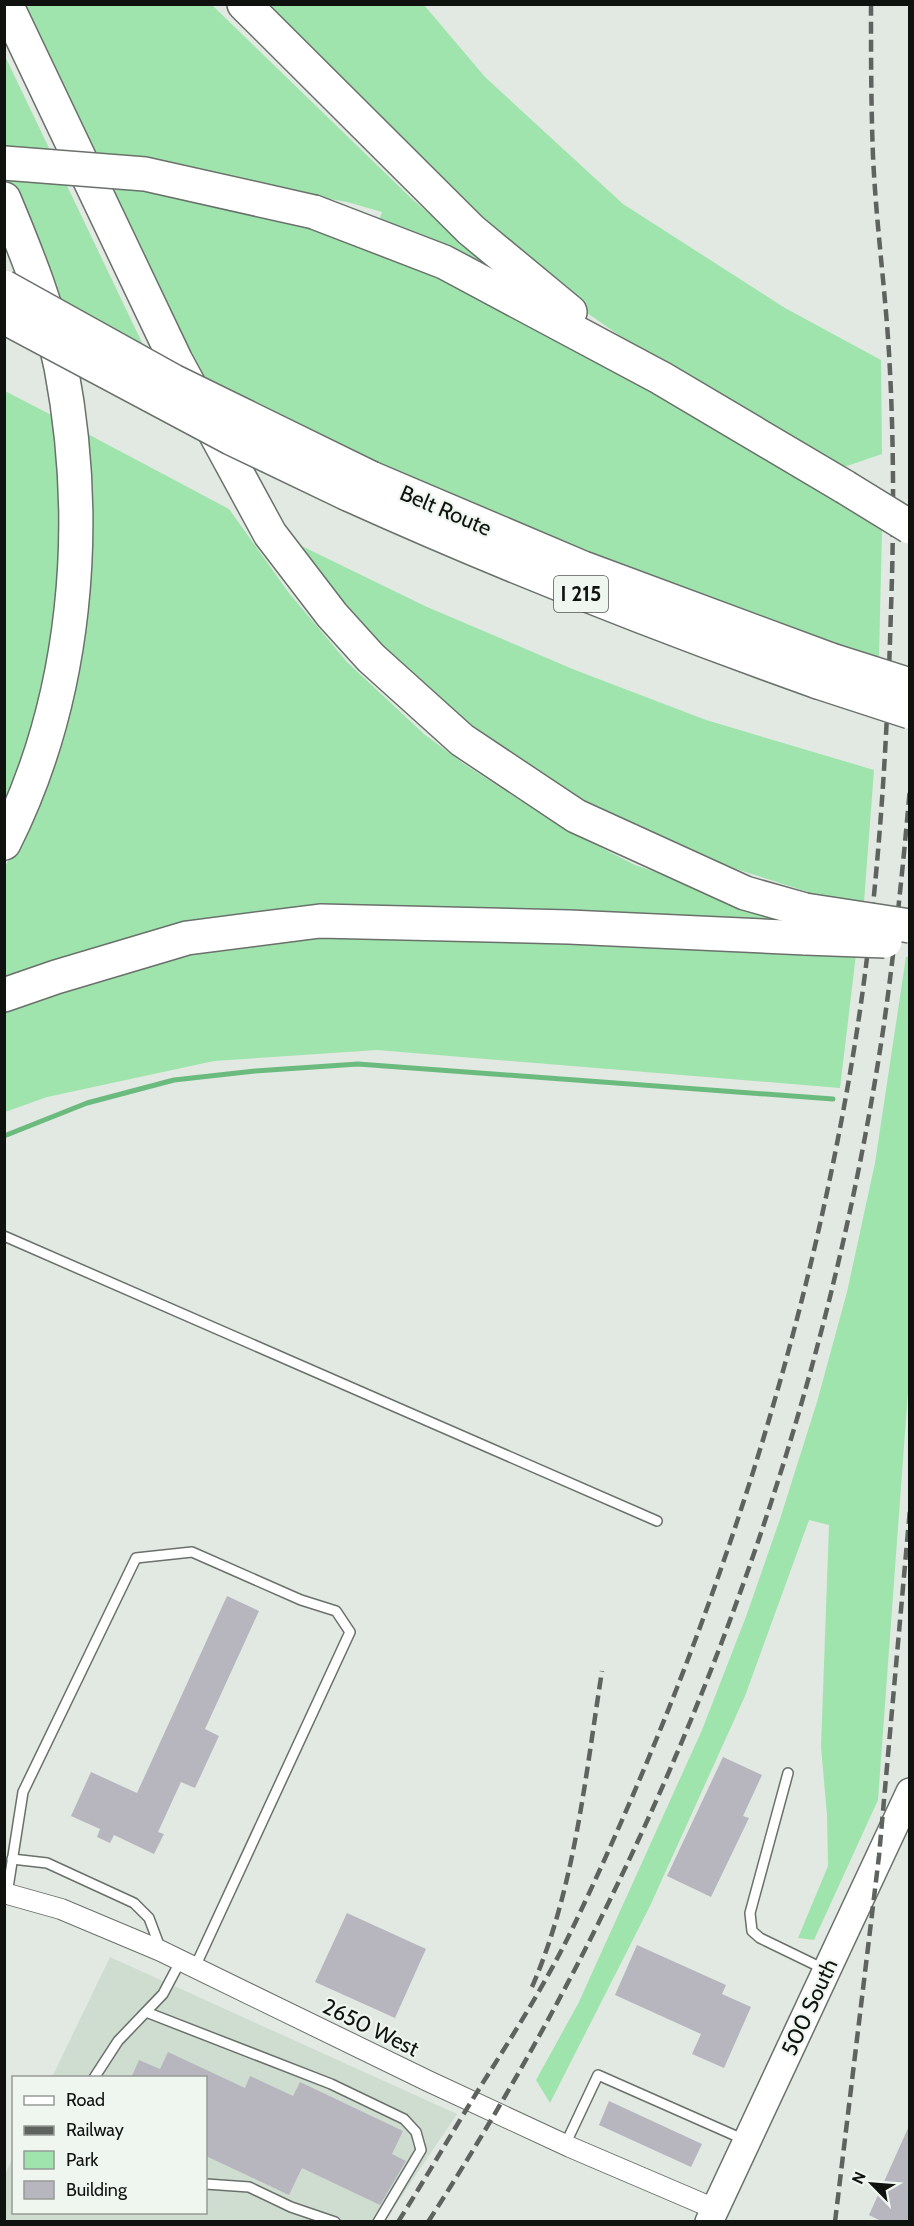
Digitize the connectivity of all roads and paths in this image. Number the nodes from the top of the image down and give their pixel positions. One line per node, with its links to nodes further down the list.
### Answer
1 (6, 4): 14 (highway)
2 (249, 8): 7 (highway)
3 (4, 163): 7 (highway, bridge)
4 (4, 199): 13 (highway)
5 (4, 287): 8 (highway, Belt Route / I 215, bridge)
6 (4, 317): 8 (highway, Belt Route / I 215, bridge)
7 (661, 378): 9 (highway, bridge)
8 (360, 486): 10 (highway, Belt Route / I 215)
9 (909, 527)
10 (825, 671): 11 (highway, Belt Route / I 215, bridge); 12 (highway, Belt Route / I 215, bridge)
11 (909, 685)
12 (909, 711)
13 (4, 843)
14 (806, 924): 15 (highway, bridge); 16 (highway, bridge); 17 (highway)
15 (909, 927)
16 (909, 942)
17 (4, 995)
18 (4, 1236): 19 (lane)
19 (657, 1521)
20 (789, 1773): 26 (lane)
21 (909, 1792): 26 (street, 500 South)
22 (12, 1859): 23 (lane); 24 (lane); 25 (lane)
23 (6, 1894): 24 (street, 2650 West)
24 (161, 1951): 25 (street, 2650 West)
25 (188, 1964): 27 (lane); 30 (street, 2650 West)
26 (826, 1970): 29 (street, 500 South)
27 (146, 2012): 28 (lane); 34 (lane)
28 (95, 2076)
29 (747, 2141): 30 (lane); 32 (street, 500 South)
30 (565, 2145): 32 (street, 2650 West)
31 (207, 2184): 33 (lane)
32 (712, 2215)
33 (335, 2222)
34 (378, 2222)

